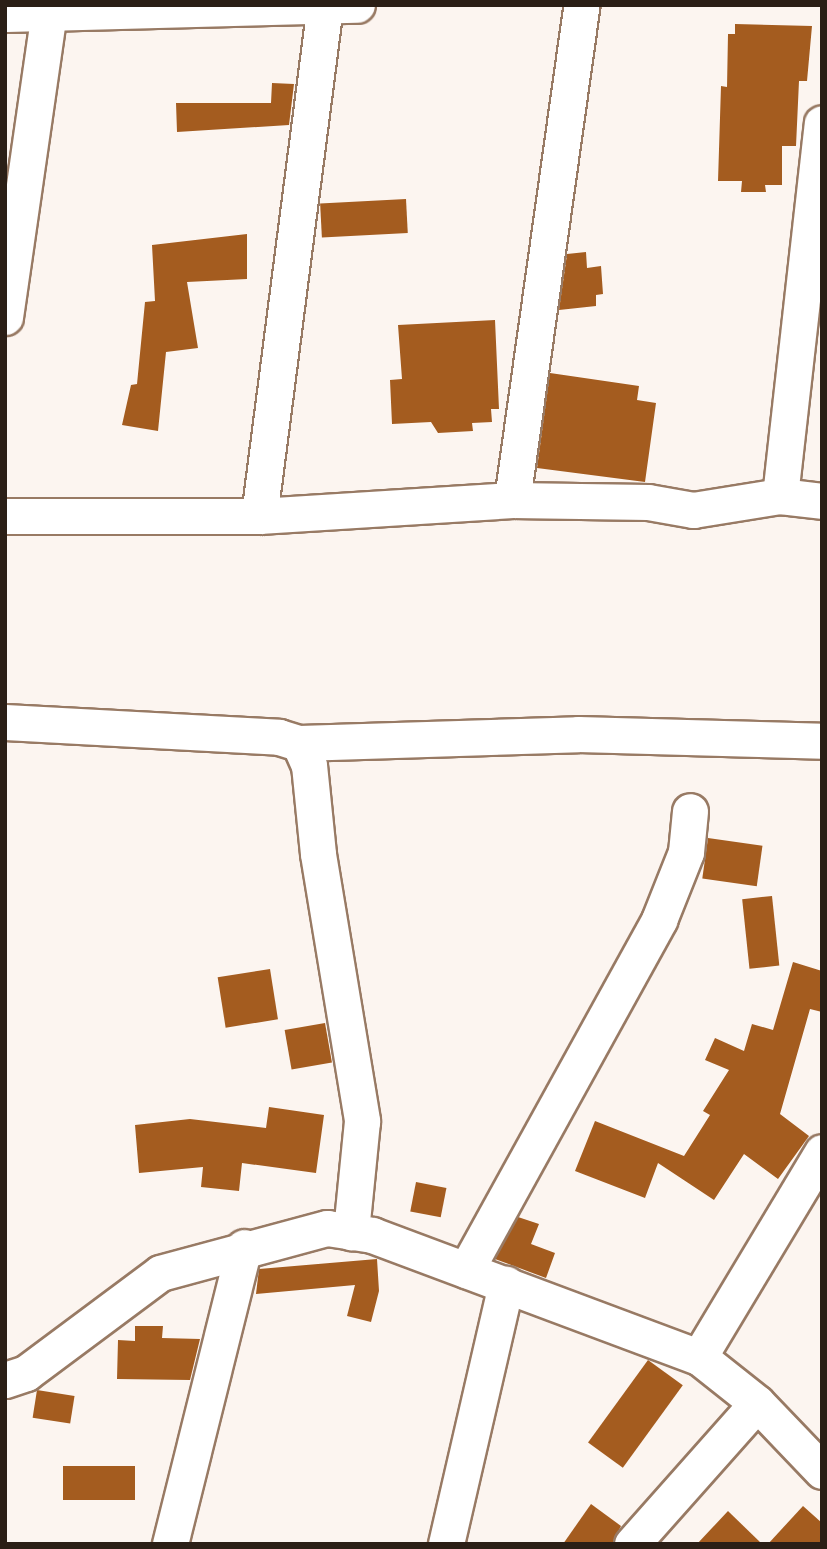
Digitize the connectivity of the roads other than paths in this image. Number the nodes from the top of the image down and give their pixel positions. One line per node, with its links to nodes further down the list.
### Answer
1 (582, 5): 8 (street)
2 (335, 6): 3 (street); 11 (street)
3 (49, 9): 4 (street); 6 (street)
4 (5, 14)
5 (822, 123): 7 (street)
6 (5, 317)
7 (780, 496): 8 (street); 9 (street)
8 (512, 500): 11 (street)
9 (822, 501)
10 (5, 516): 11 (street)
11 (259, 516)
12 (5, 722): 14 (street)
13 (822, 741): 14 (street)
14 (299, 743): 17 (street)
15 (690, 811): 19 (street)
16 (822, 1152): 21 (street)
17 (351, 1232): 18 (street); 19 (street)
18 (244, 1248): 22 (street); 25 (street)
19 (466, 1270): 20 (street)
20 (506, 1284): 21 (street); 26 (street)
21 (699, 1357): 23 (street)
22 (5, 1380)
23 (757, 1403): 24 (street); 27 (street)
24 (822, 1471)
25 (170, 1544)
26 (446, 1544)
27 (632, 1544)

